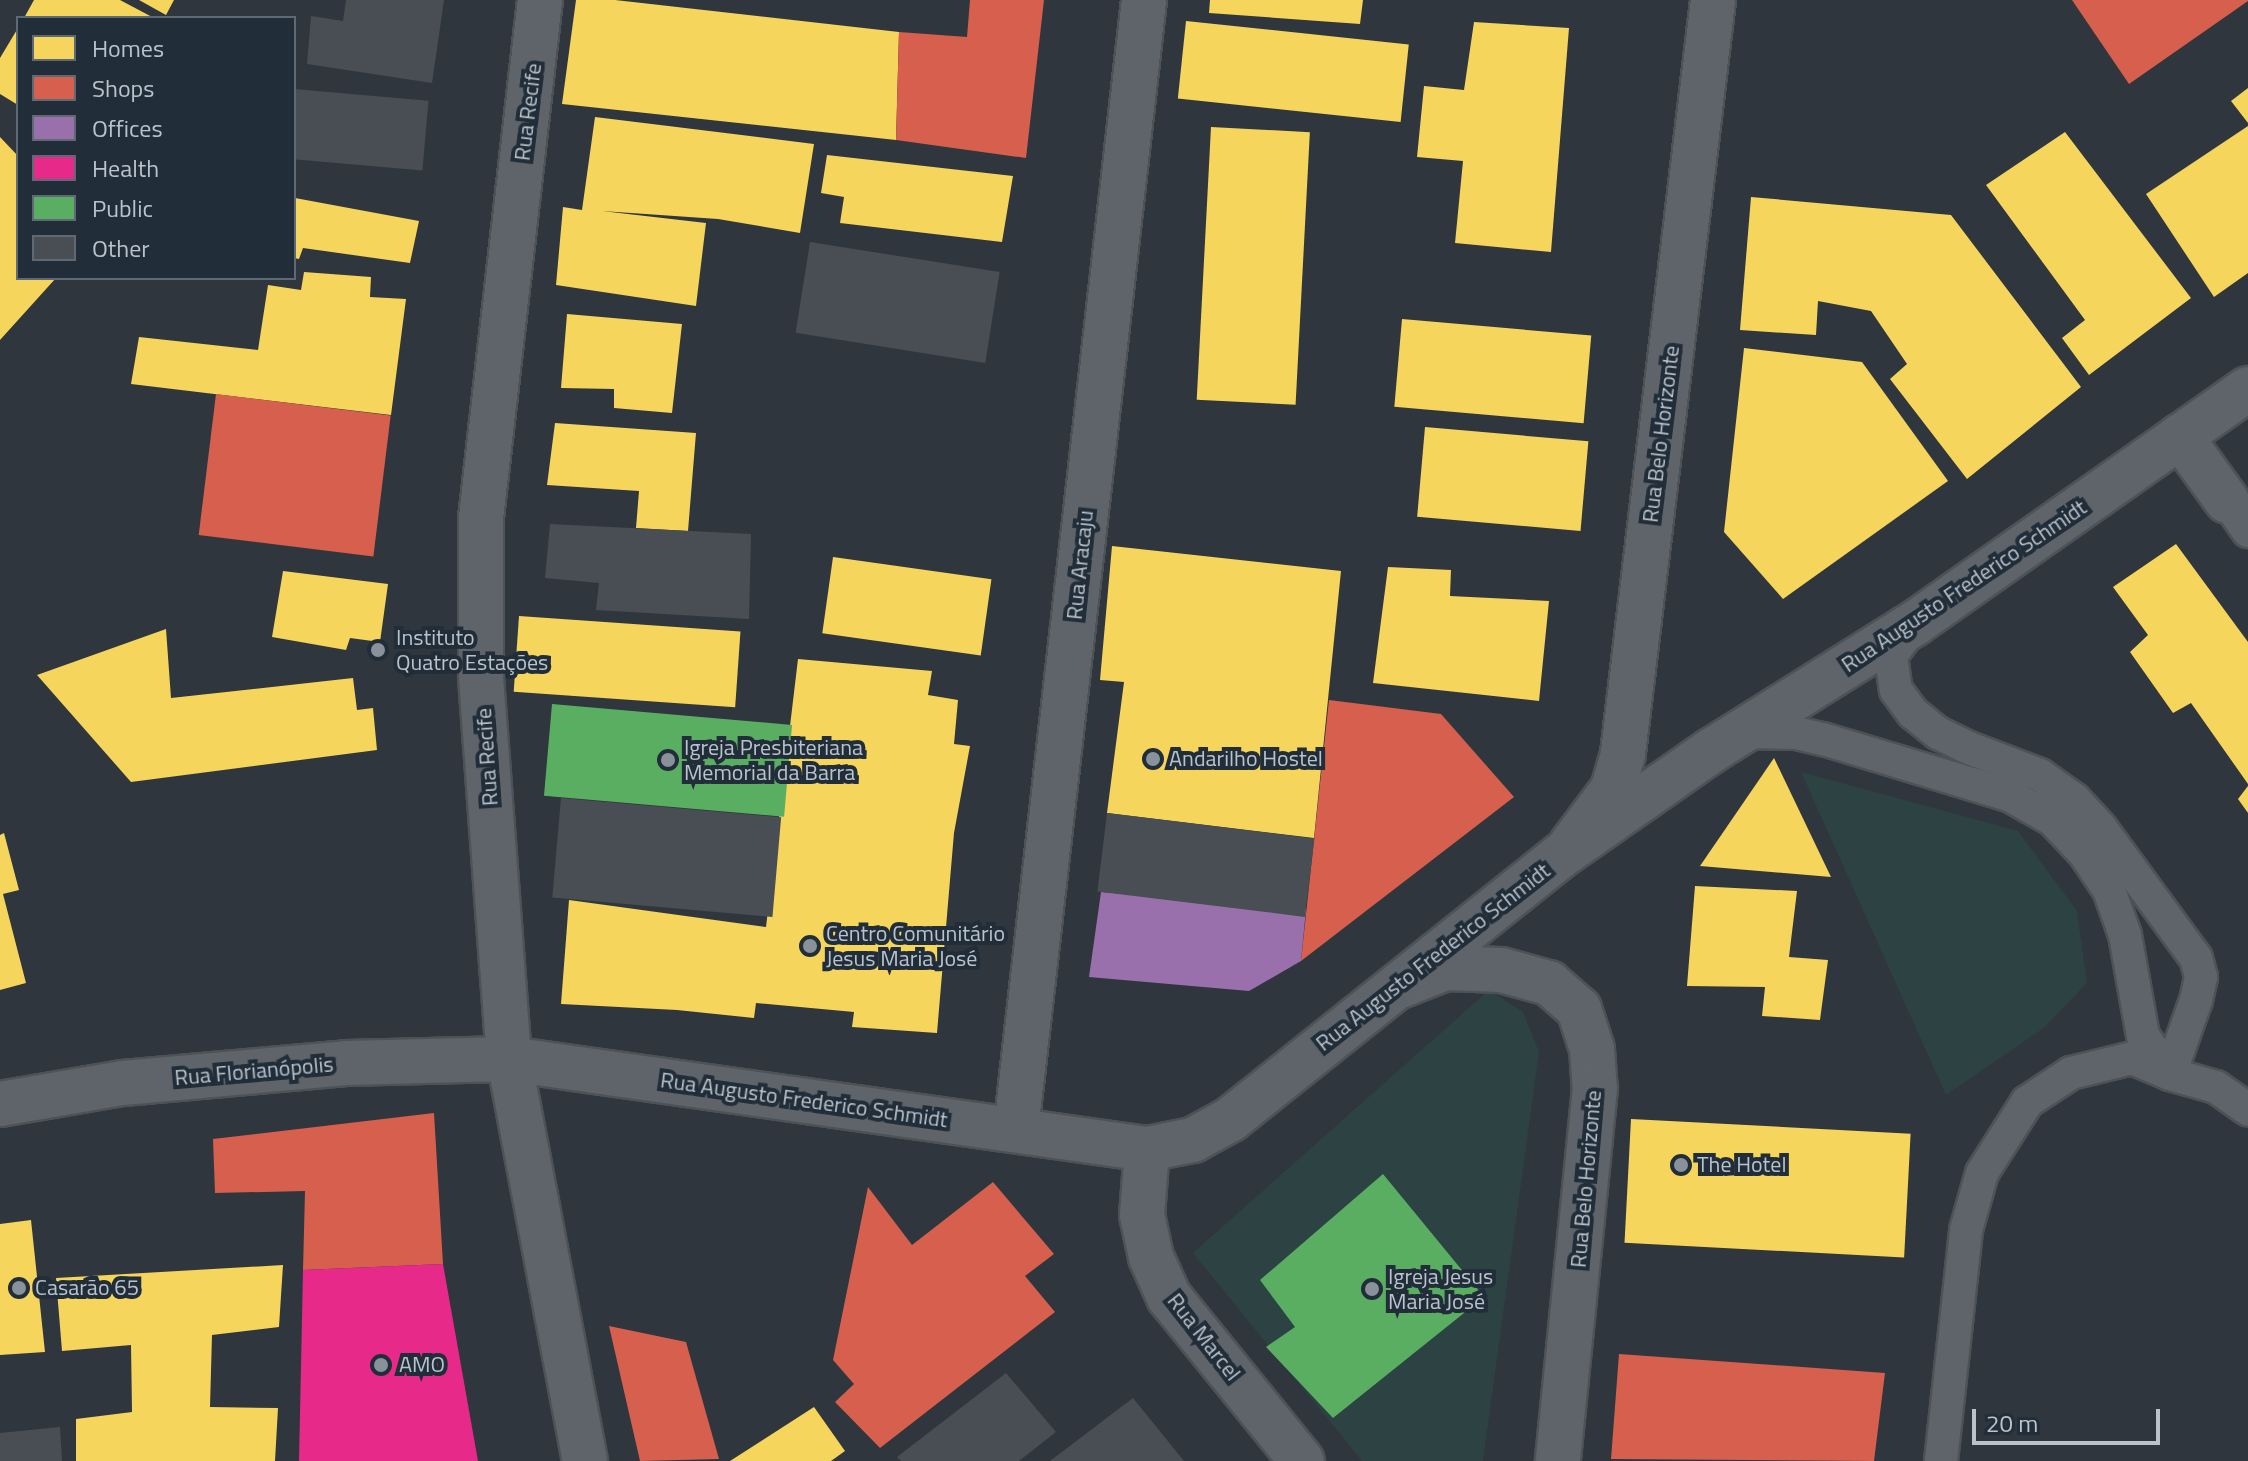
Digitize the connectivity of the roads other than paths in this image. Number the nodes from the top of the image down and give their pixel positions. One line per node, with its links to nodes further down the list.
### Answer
1 (540, 0): 11 (street, Rua Recife)
2 (1144, 0): 15 (street, Rua Aracaju)
3 (1713, 0): 9 (street, Rua Belo Horizonte)
4 (2248, 389): 5 (street, Rua Augusto Frederico Schmidt)
5 (2180, 436): 6 (street); 7 (street, Rua Augusto Frederico Schmidt)
6 (2238, 516)
7 (1915, 623): 8 (street, Rua Augusto Frederico Schmidt); 12 (lane)
8 (1741, 732): 9 (street, Rua Augusto Frederico Schmidt); 12 (lane)
9 (1566, 852): 10 (street, Rua Augusto Frederico Schmidt)
10 (1388, 991): 16 (street, Rua Augusto Frederico Schmidt); 19 (street, Rua Belo Horizonte)
11 (509, 1059): 13 (street, Rua Florianópolis); 15 (street, Rua Augusto Frederico Schmidt); 17 (street, Rua Recife)
12 (2170, 1074): 14 (lane); 20 (lane)
13 (0, 1104)
14 (2248, 1109)
15 (1016, 1129): 16 (street, Rua Augusto Frederico Schmidt)
16 (1147, 1149): 18 (street, Rua Marcel)
17 (585, 1461)
18 (1302, 1461)
19 (1558, 1461)
20 (1941, 1461)

